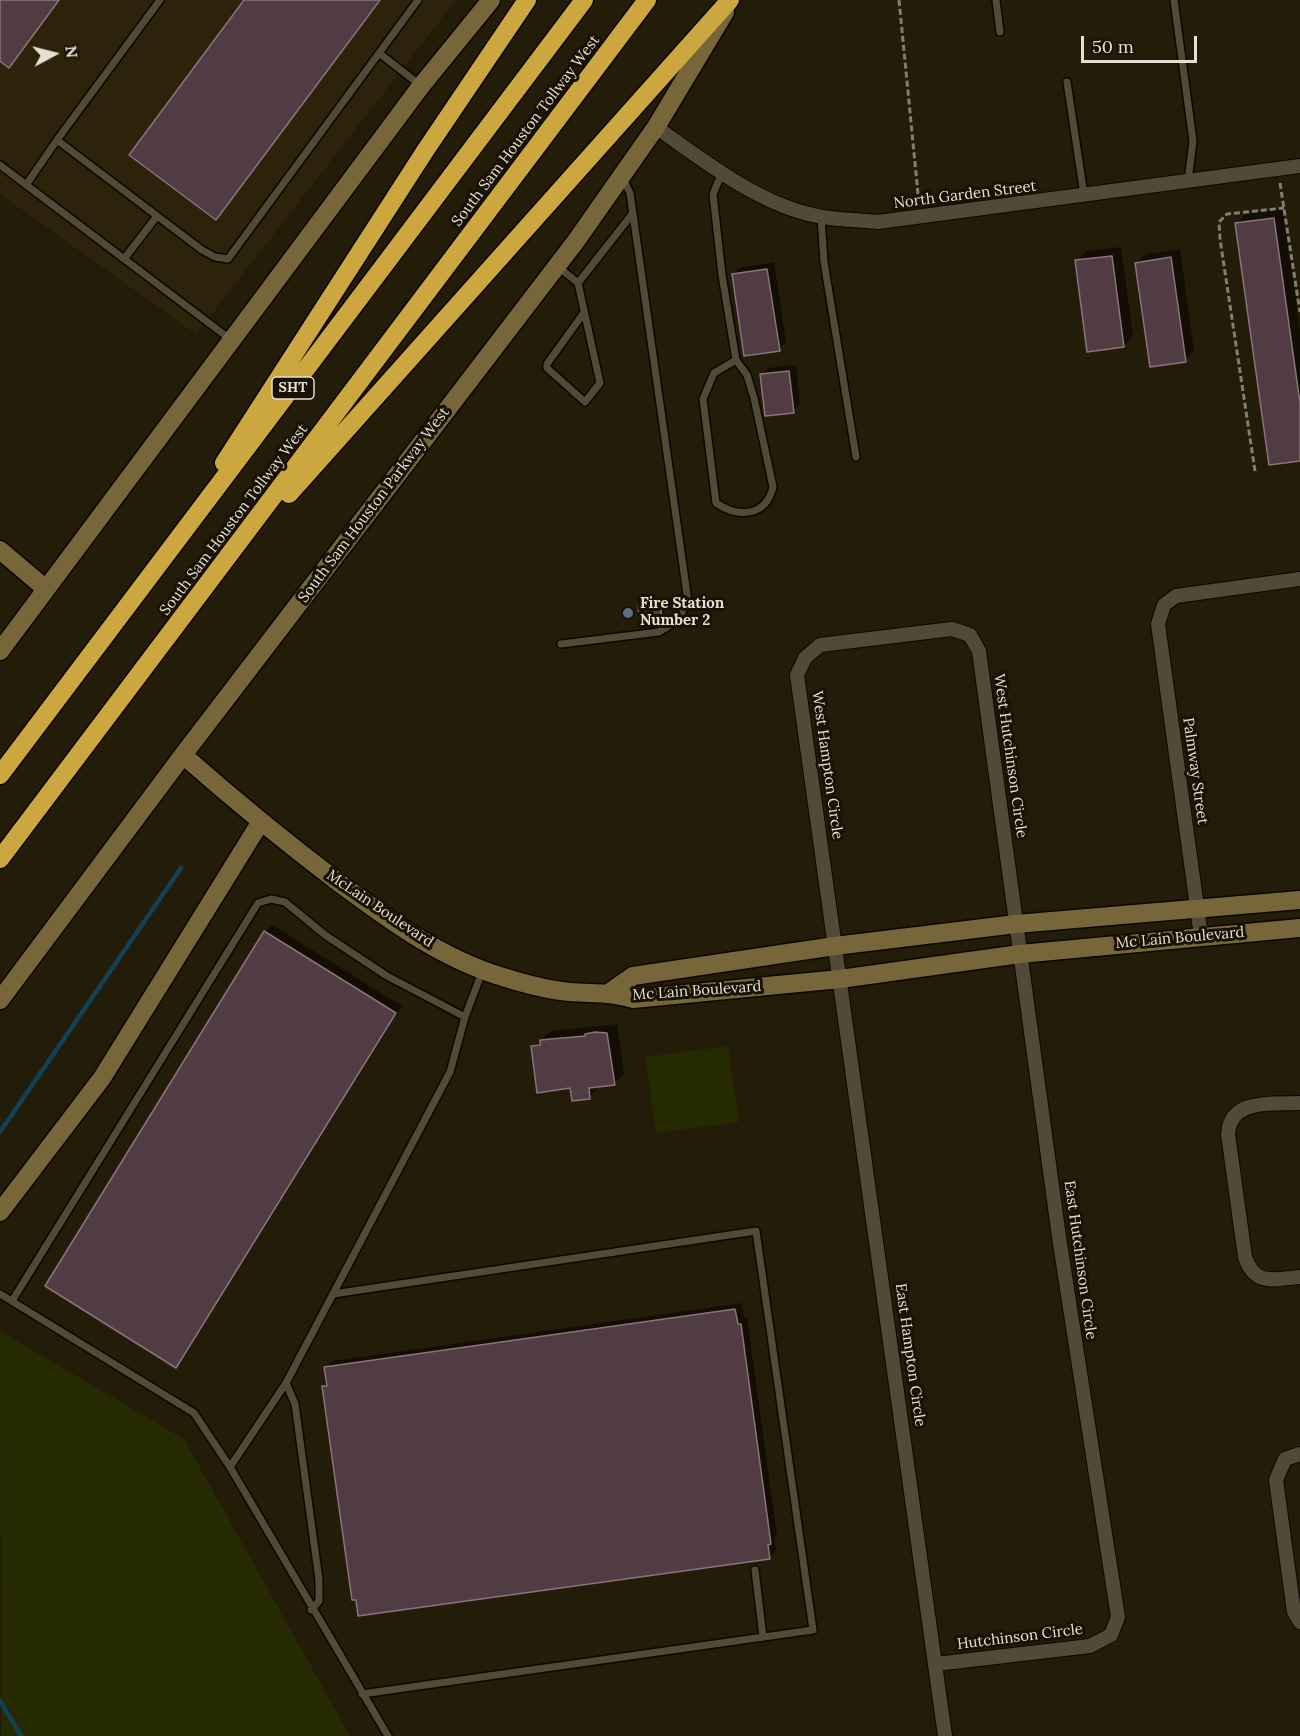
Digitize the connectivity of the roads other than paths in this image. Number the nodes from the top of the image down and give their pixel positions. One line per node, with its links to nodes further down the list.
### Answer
1 (160, 0): 15 (lane)
2 (418, 0): 11 (lane)
3 (491, 0): 13 (main road)
4 (527, 0): 37 (highway)
5 (584, 0): 37 (highway, SHT)
6 (647, 0): 35 (highway, South Sam Houston Tollway West)
7 (731, 0): 14 (main road, South Sam Houston Parkway West); 35 (highway)
8 (996, 0): 10 (lane)
9 (1174, 0): 20 (lane)
10 (1000, 32)
11 (379, 53): 13 (lane); 24 (lane)
12 (1067, 82): 22 (lane)
13 (421, 86): 30 (main road)
14 (656, 127): 18 (street, North Garden Street); 19 (main road, South Sam Houston Parkway West)
15 (57, 140): 21 (lane); 24 (lane)
16 (0, 165): 21 (lane)
17 (1300, 166): 20 (street, North Garden Street)
18 (722, 173): 25 (street, North Garden Street); 31 (lane)
19 (621, 177): 23 (lane); 27 (main road, South Sam Houston Parkway West)
20 (1188, 181): 22 (street, North Garden Street)
21 (26, 185): 26 (lane)
22 (1084, 196): 25 (street, North Garden Street)
23 (633, 213): 28 (lane); 39 (lane)
24 (157, 216): 26 (lane)
25 (821, 217): 32 (lane)
26 (124, 259): 30 (lane)
27 (557, 266): 28 (lane); 41 (main road, South Sam Houston Parkway West)
28 (578, 283): 29 (lane)
29 (583, 314): 29 (lane)
30 (230, 340): 36 (main road)
31 (736, 360): 31 (lane)
32 (856, 457)
33 (0, 550): 36 (main road)
34 (1300, 579): 46 (street, Palmway Street)
35 (206, 588): 44 (highway, South Sam Houston Tollway West)
36 (46, 589): 40 (main road)
37 (138, 595): 42 (highway, SHT)
38 (902, 636): 47 (street, West Hutchinson Circle); 50 (street, West Hampton Circle)
39 (561, 644)
40 (0, 651)
41 (183, 755): 43 (main road, McLain Boulevard); 57 (main road, South Sam Houston Parkway West)
42 (0, 775)
43 (260, 823): 53 (main road, McLain Boulevard); 60 (main road)
44 (0, 859)
45 (1300, 900): 46 (main road, Mc Lain Boulevard)
46 (1197, 908): 47 (main road, Mc Lain Boulevard); 49 (street, Palmway Street)
47 (1016, 924): 50 (main road, Mc Lain Boulevard); 51 (street, West Hutchinson Circle)
48 (1300, 928): 49 (main road, Mc Lain Boulevard)
49 (1201, 936): 51 (main road, Mc Lain Boulevard)
50 (835, 946): 52 (main road, Mc Lain Boulevard); 54 (street, West Hampton Circle)
51 (1020, 954): 54 (main road, Mc Lain Boulevard); 69 (street, East Hutchinson Circle)
52 (708, 965): 55 (main road, Mc Lain Boulevard); 56 (main road)
53 (483, 970): 55 (main road, McLain Boulevard); 58 (lane)
54 (840, 979): 56 (main road, Mc Lain Boulevard); 73 (street, East Hampton Circle)
55 (610, 992): 56 (main road, Mc Lain Boulevard)
56 (711, 992)
57 (0, 1000)
58 (465, 1017): 62 (lane); 64 (lane)
59 (1300, 1103): 61 (street)
60 (0, 1212)
61 (1300, 1277)
62 (333, 1293): 65 (lane); 72 (lane)
63 (0, 1294): 64 (lane)
64 (12, 1301): 67 (lane)
65 (286, 1383): 67 (lane); 70 (lane)
66 (1300, 1454): 71 (street)
67 (230, 1467): 70 (lane)
68 (755, 1570): 72 (lane)
69 (1111, 1570): 73 (street, Hutchinson Circle)
70 (311, 1610): 74 (lane)
71 (1300, 1622)
72 (763, 1637): 74 (lane)
73 (936, 1664): 76 (street, East Hampton Circle)
74 (362, 1694): 75 (lane)
75 (388, 1736)
76 (945, 1736)

